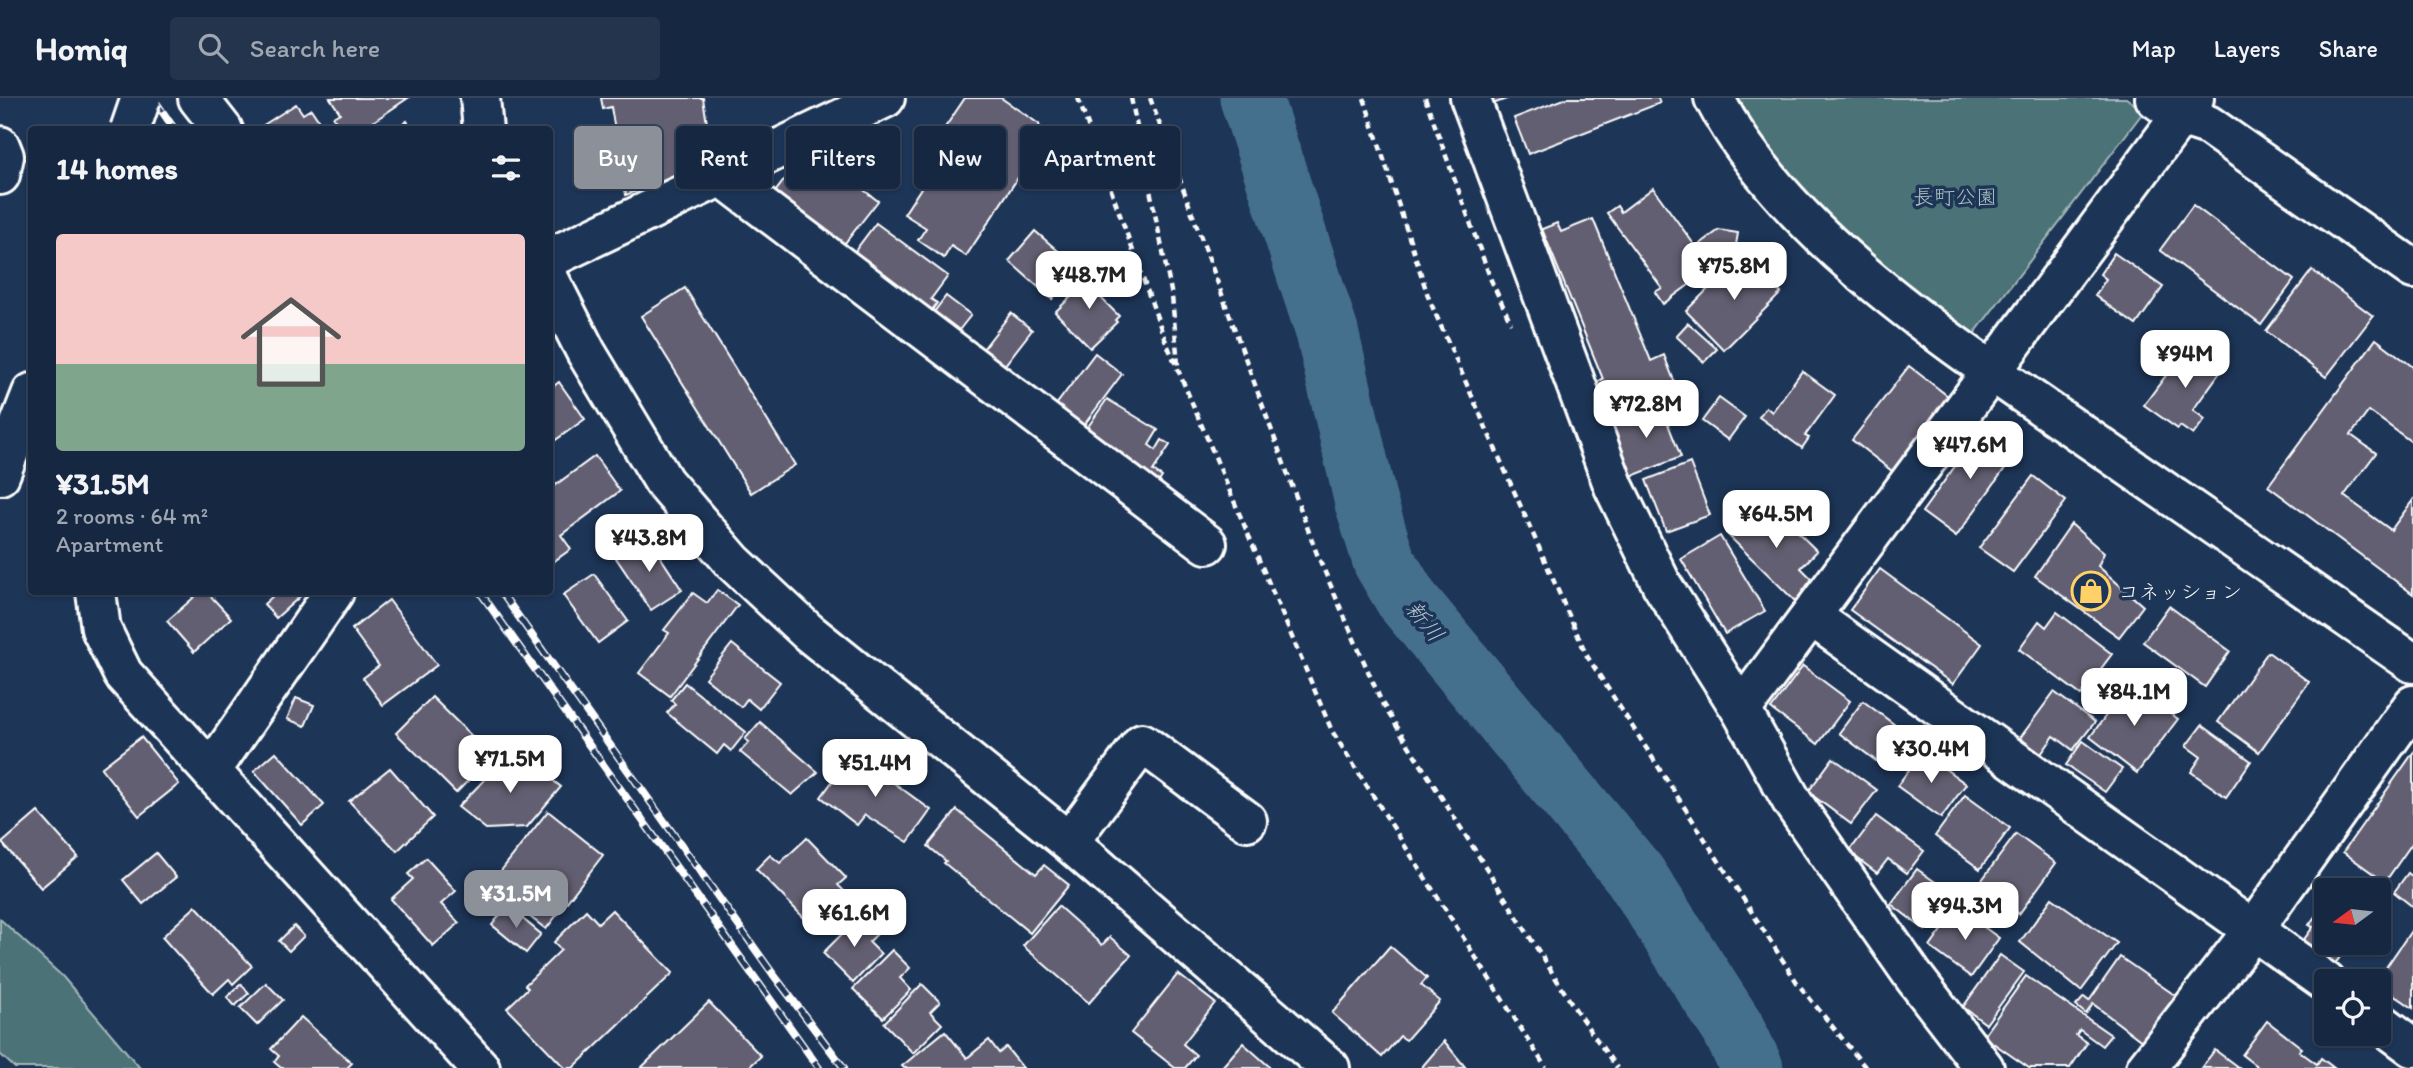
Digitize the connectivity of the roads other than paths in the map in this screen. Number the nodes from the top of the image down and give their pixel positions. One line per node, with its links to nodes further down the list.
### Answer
1 (141, 98): 8 (street, bridge)
2 (198, 98): 9 (street)
3 (480, 98): 10 (street)
4 (885, 98): 12 (street)
5 (1470, 98): 28 (street)
6 (1714, 98): 19 (street)
7 (2177, 104): 17 (street); 19 (street)
8 (131, 126)
9 (220, 126)
10 (483, 126)
11 (0, 146): 13 (street)
12 (772, 152)
13 (0, 175)
14 (694, 189): 16 (street)
15 (738, 189): 22 (street)
16 (553, 257)
17 (2413, 269)
18 (553, 287): 31 (street)
19 (1992, 371): 25 (street); 26 (street)
20 (28, 403): 21 (street)
21 (0, 475)
22 (1207, 544)
23 (96, 595): 29 (street)
24 (332, 595): 29 (street)
25 (1811, 616): 28 (street); 32 (street)
26 (2413, 663)
27 (2413, 705): 32 (street)
28 (1741, 710): 38 (street)
29 (211, 771): 36 (street)
30 (1247, 821): 31 (street)
31 (1069, 842): 37 (street)
32 (2254, 929): 33 (street); 39 (street)
33 (2314, 973)
34 (2391, 1031): 35 (street)
35 (2413, 1047)
36 (480, 1068)
37 (1330, 1068)
38 (1984, 1068)
39 (2146, 1068)

